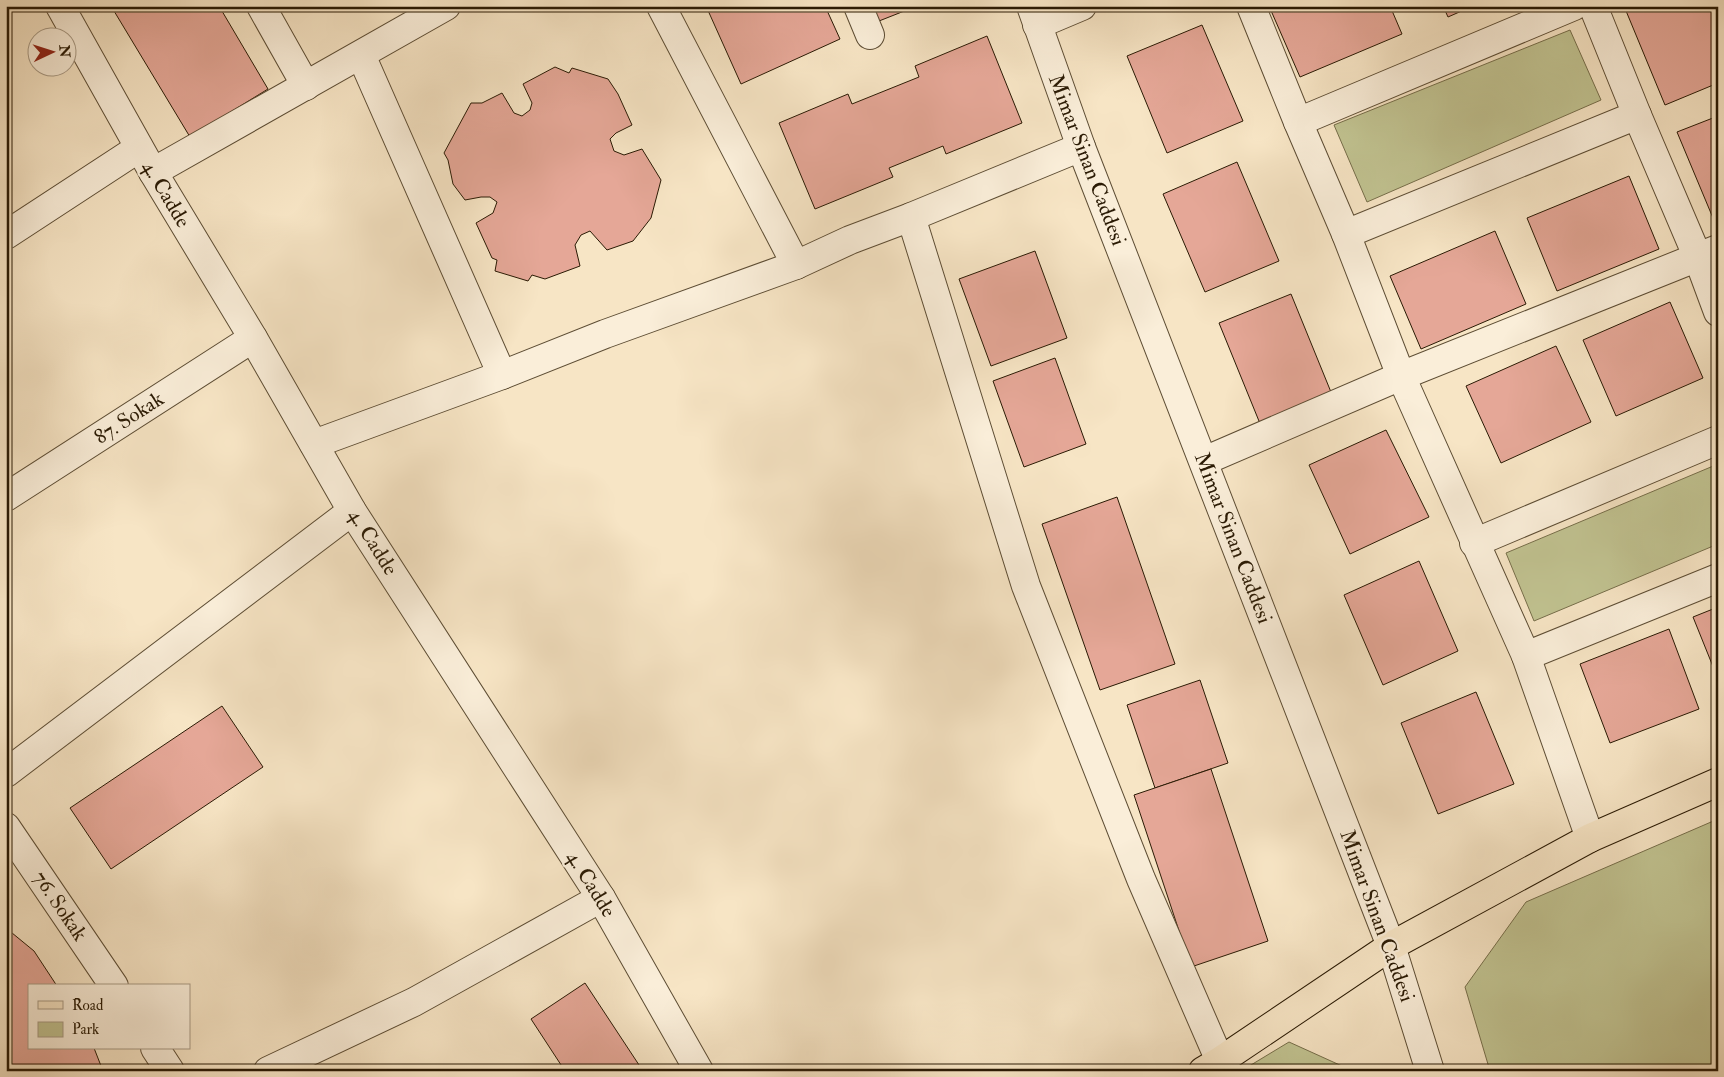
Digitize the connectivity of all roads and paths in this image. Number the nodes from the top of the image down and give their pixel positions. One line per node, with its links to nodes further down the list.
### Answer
1 (60, 6): 17 (street, 4. Cadde)
2 (261, 6): 13 (street)
3 (446, 6): 12 (street)
4 (661, 6): 23 (street)
5 (858, 6): 11 (street)
6 (1082, 6): 10 (street)
7 (1251, 6): 15 (street)
8 (1574, 6): 15 (street)
9 (1593, 6): 14 (street)
10 (1034, 15): 16 (street, Mimar Sinan Caddesi)
11 (870, 35)
12 (361, 55): 13 (street); 26 (street)
13 (306, 86): 18 (street)
14 (1637, 115): 20 (street); 22 (street)
15 (1298, 122): 20 (street)
16 (1081, 147): 19 (street); 30 (street, Mimar Sinan Caddesi)
17 (139, 148): 18 (street, 4. Cadde); 21 (street)
18 (153, 172): 25 (street, 4. Cadde)
19 (911, 217): 23 (street); 44 (street)
20 (1346, 234): 27 (street)
21 (6, 235)
22 (1708, 254): 24 (street); 27 (street)
23 (796, 264): 26 (street)
24 (1718, 312)
25 (253, 338): 29 (street, 4. Cadde); 31 (street, 87. Sokak)
26 (502, 375): 29 (street)
27 (1401, 376): 30 (street); 33 (street)
28 (1718, 440): 33 (street)
29 (314, 444): 32 (street, 4. Cadde)
30 (1204, 462): 41 (street, Mimar Sinan Caddesi)
31 (6, 497)
32 (352, 511): 36 (street); 40 (street, 4. Cadde)
33 (1474, 543): 35 (street)
34 (1718, 578): 35 (street)
35 (1526, 656): 39 (street)
36 (6, 773)
37 (1718, 782): 39 (main road)
38 (6, 827): 42 (street, 76. Sokak)
39 (1590, 838): 41 (main road)
40 (601, 898): 46 (street); 47 (street, 4. Cadde)
41 (1391, 946): 44 (main road); 48 (street, Mimar Sinan Caddesi)
42 (113, 984)
43 (156, 1050): 45 (street)
44 (1212, 1066)
45 (170, 1071)
46 (268, 1071)
47 (699, 1071)
48 (1430, 1071)

